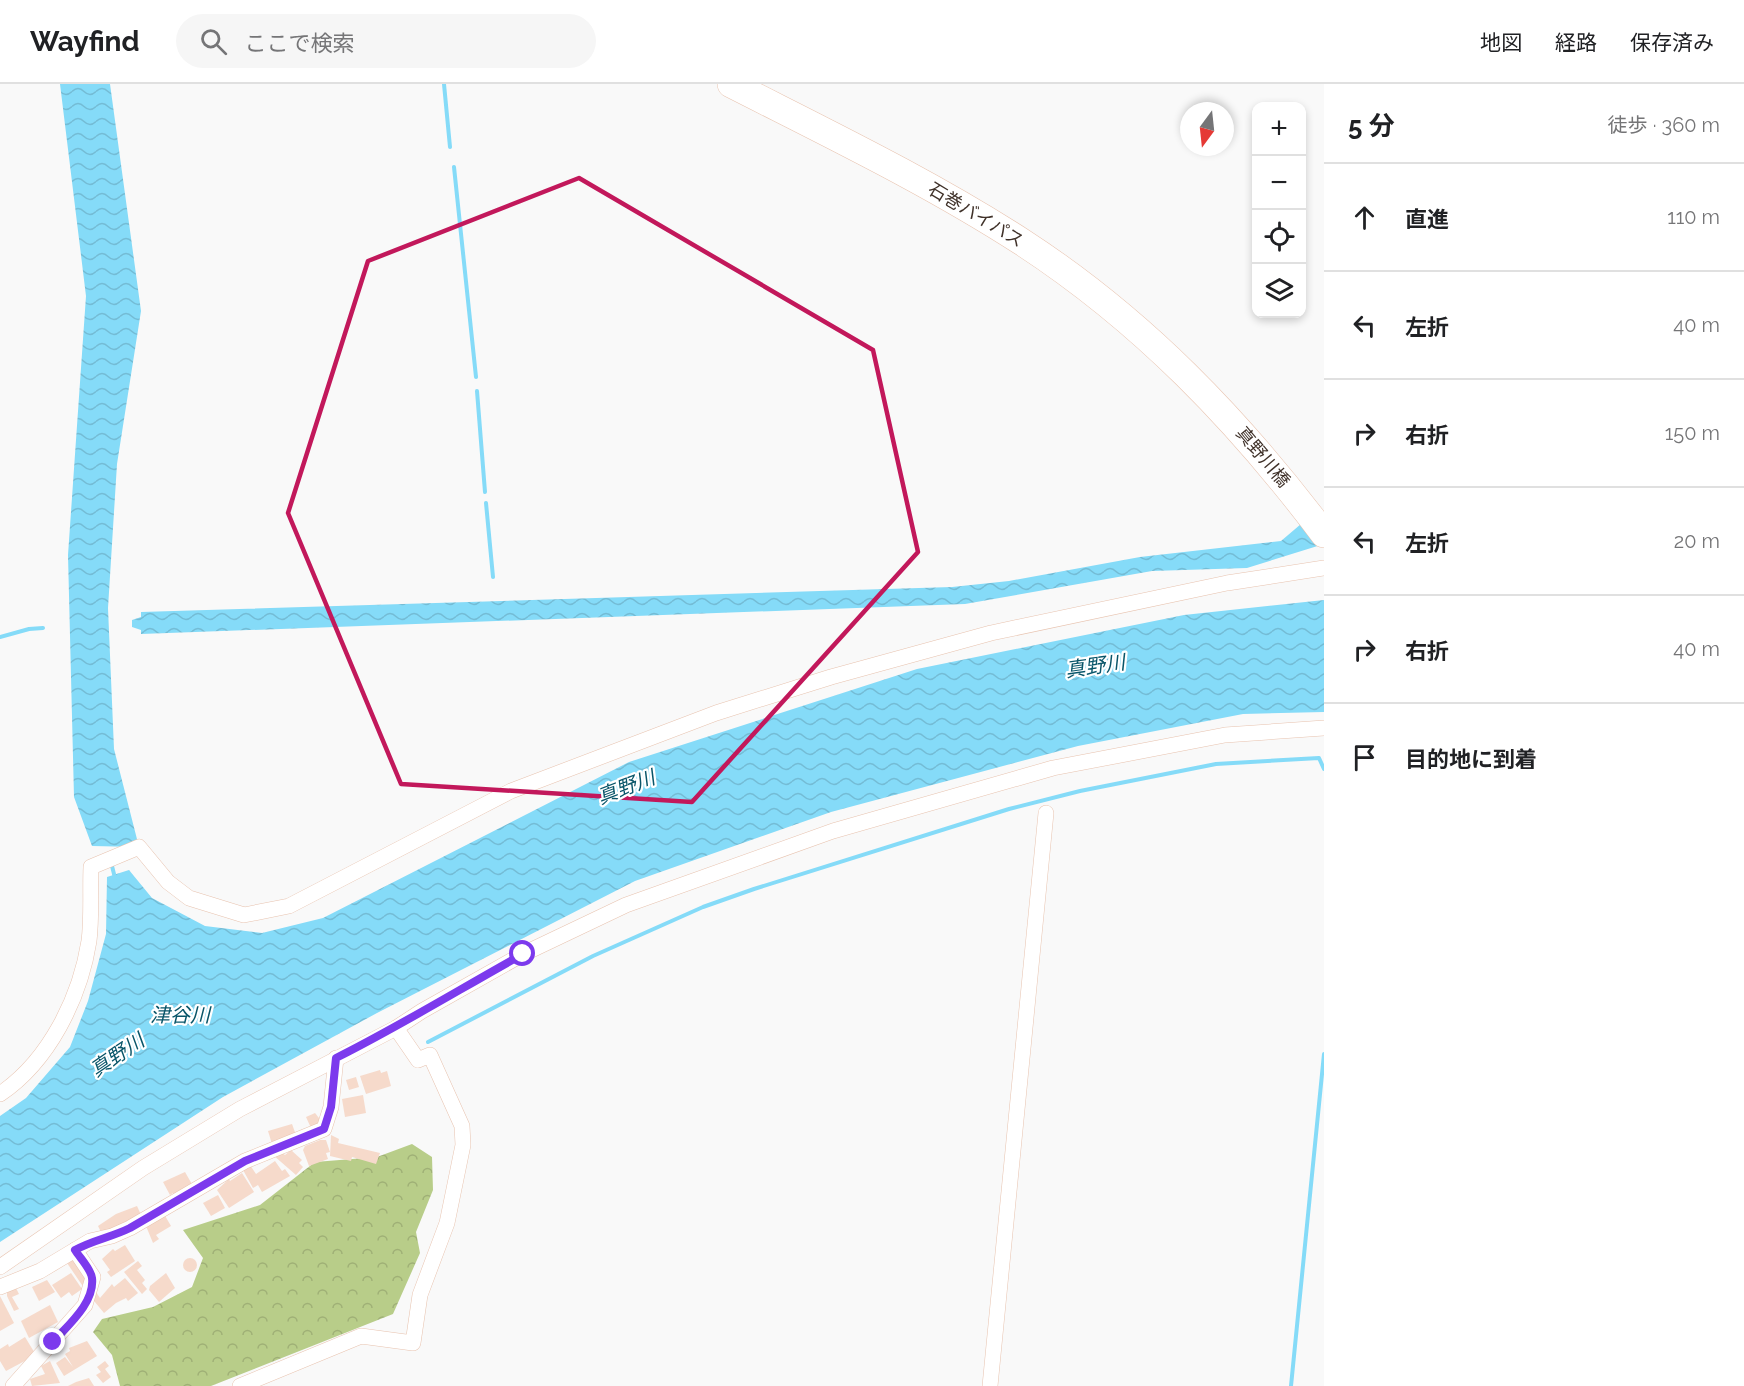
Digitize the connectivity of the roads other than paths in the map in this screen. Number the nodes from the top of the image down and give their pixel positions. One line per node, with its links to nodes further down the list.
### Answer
1 (731, 84): 2 (highway, 石巻バイパス)
2 (1197, 383): 3 (highway, 真野川橋)
3 (1324, 534)
4 (1324, 568): 9 (street)
5 (1324, 728): 7 (street)
6 (1046, 813): 15 (street)
7 (396, 1028): 8 (street); 14 (street)
8 (336, 1058): 10 (street); 11 (street)
9 (0, 1094)
10 (75, 1250): 12 (street); 13 (street)
11 (0, 1267)
12 (0, 1287)
13 (13, 1386)
14 (240, 1386)
15 (990, 1386)

